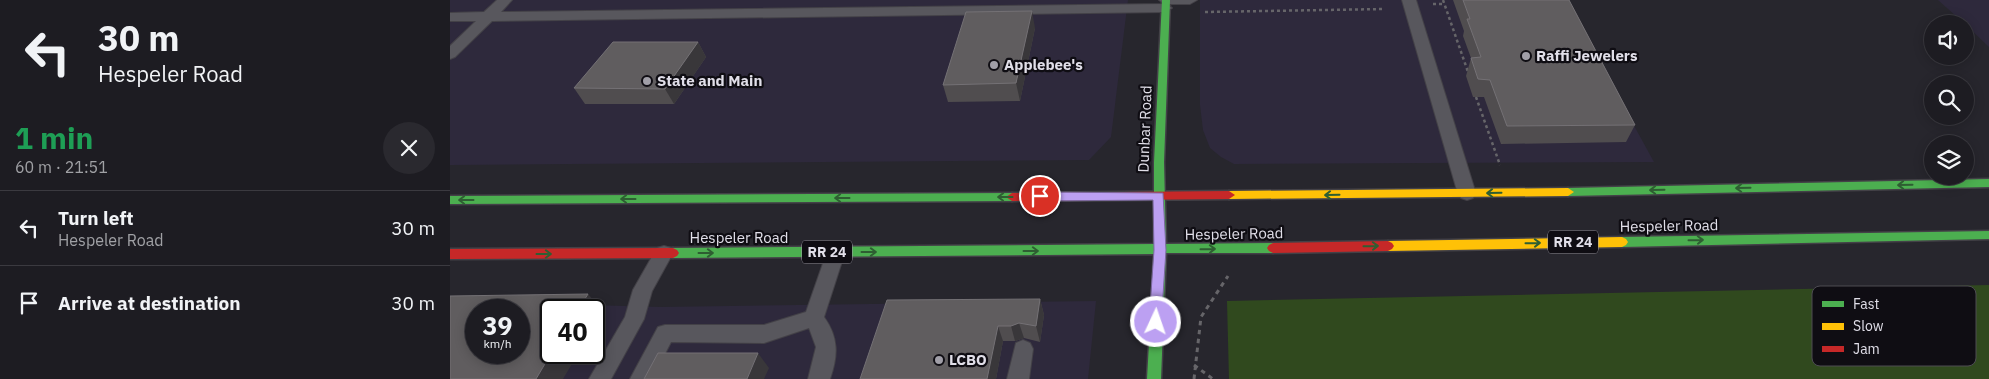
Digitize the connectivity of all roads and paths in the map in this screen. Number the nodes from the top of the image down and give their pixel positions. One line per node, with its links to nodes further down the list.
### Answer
1 (505, 0): 8 (lane)
2 (1190, 0): 5 (lane)
3 (1409, 0): 15 (lane)
4 (1443, 0): 11 (path)
5 (1166, 3): 8 (lane); 16 (main road, Dunbar Road)
6 (1384, 9): 7 (path)
7 (1199, 14)
8 (488, 16): 9 (lane); 10 (lane)
9 (450, 17)
10 (450, 54)
11 (1469, 75)
12 (1476, 97): 13 (path)
13 (1500, 165)
14 (1989, 184): 15 (main road, one-way to 15)
15 (1467, 194): 16 (main road, one-way to 16)
16 (1159, 196): 17 (main road, one-way to 17); 19 (main road, Dunbar Road)
17 (450, 200)
18 (1989, 235): 19 (main road, Hespeler Road / RR 24, one-way to 18)
19 (1160, 250): 20 (main road, Hespeler Road / RR 24, one-way to 19); 31 (main road, Dunbar Road)
20 (836, 252): 21 (main road, Hespeler Road / RR 24, one-way to 20); 24 (lane)
21 (664, 253): 22 (main road, Hespeler Road / RR 24, one-way to 21); 27 (lane)
22 (451, 255)
23 (1228, 276): 26 (path)
24 (814, 318): 28 (lane); 29 (lane)
25 (1023, 349): 30 (lane)
26 (1194, 365): 32 (path); 33 (path)
27 (600, 379)
28 (641, 379)
29 (820, 379)
30 (1018, 379)
31 (1154, 379)
32 (1194, 379)
33 (1213, 379)

